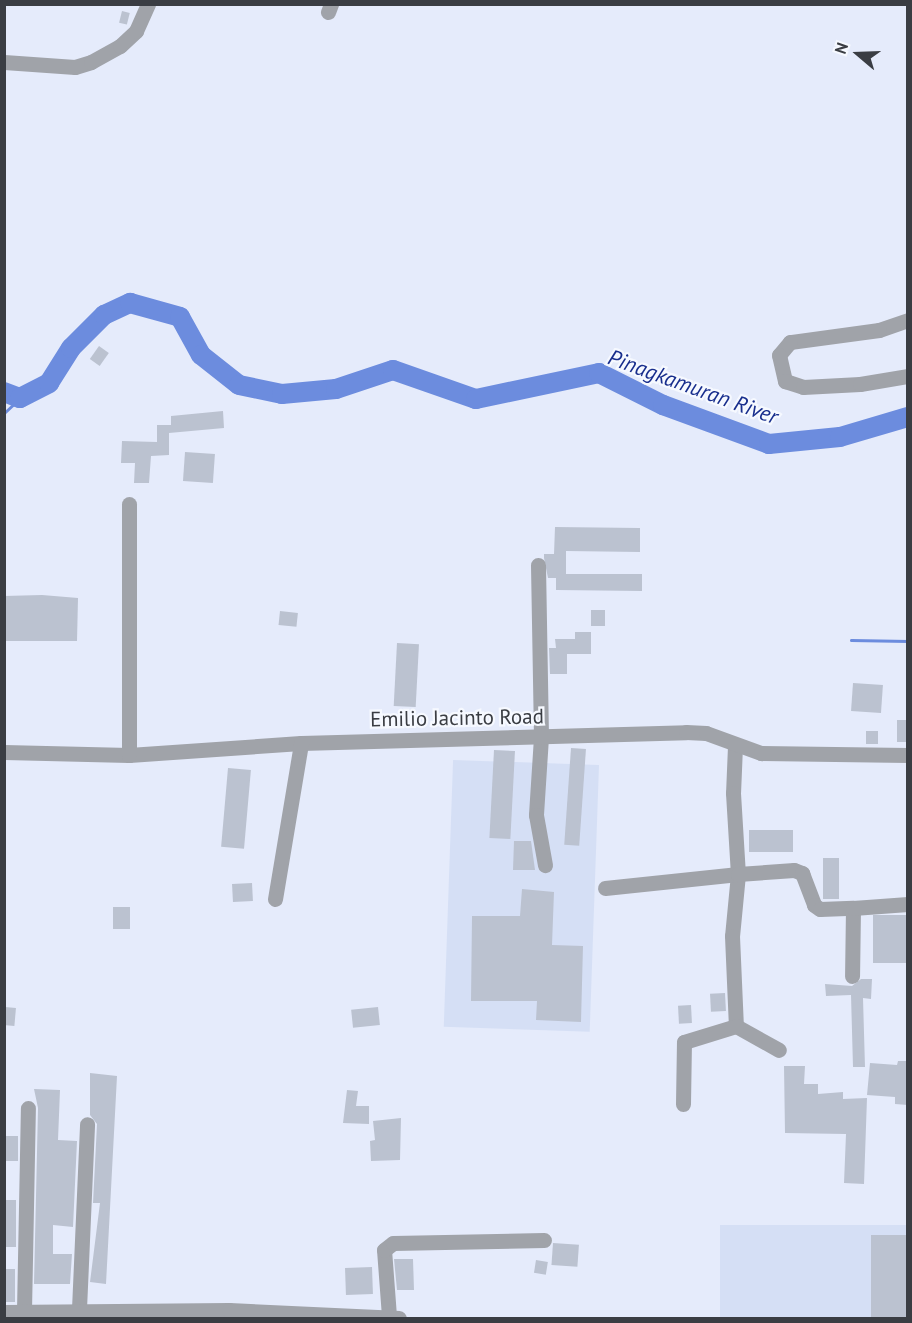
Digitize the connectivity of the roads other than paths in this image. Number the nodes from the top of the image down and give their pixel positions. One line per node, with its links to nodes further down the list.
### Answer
1 (148, 4): 2 (street)
2 (4, 62)
3 (908, 320): 4 (street)
4 (908, 375)
5 (129, 504): 12 (street)
6 (538, 565): 7 (street)
7 (541, 737): 8 (street, Emilio Jacinto Road); 9 (street, Emilio Jacinto Road); 13 (street)
8 (301, 742): 12 (street, Emilio Jacinto Road); 16 (street)
9 (735, 746): 11 (street, Emilio Jacinto Road); 14 (street)
10 (4, 752): 12 (street, Emilio Jacinto Road)
11 (908, 754)
12 (129, 755)
13 (545, 865)
14 (738, 874): 15 (street); 18 (street); 20 (street)
15 (605, 888)
16 (275, 898)
17 (908, 904): 18 (street)
18 (853, 908): 19 (street)
19 (852, 976)
20 (736, 1026): 21 (street); 22 (street)
21 (779, 1050)
22 (683, 1104)
23 (28, 1108): 27 (street)
24 (87, 1124): 26 (street)
25 (544, 1240): 30 (street)
26 (79, 1309): 27 (street); 29 (street)
27 (24, 1311): 28 (street)
28 (4, 1312)
29 (192, 1315): 30 (street)
30 (394, 1317)

